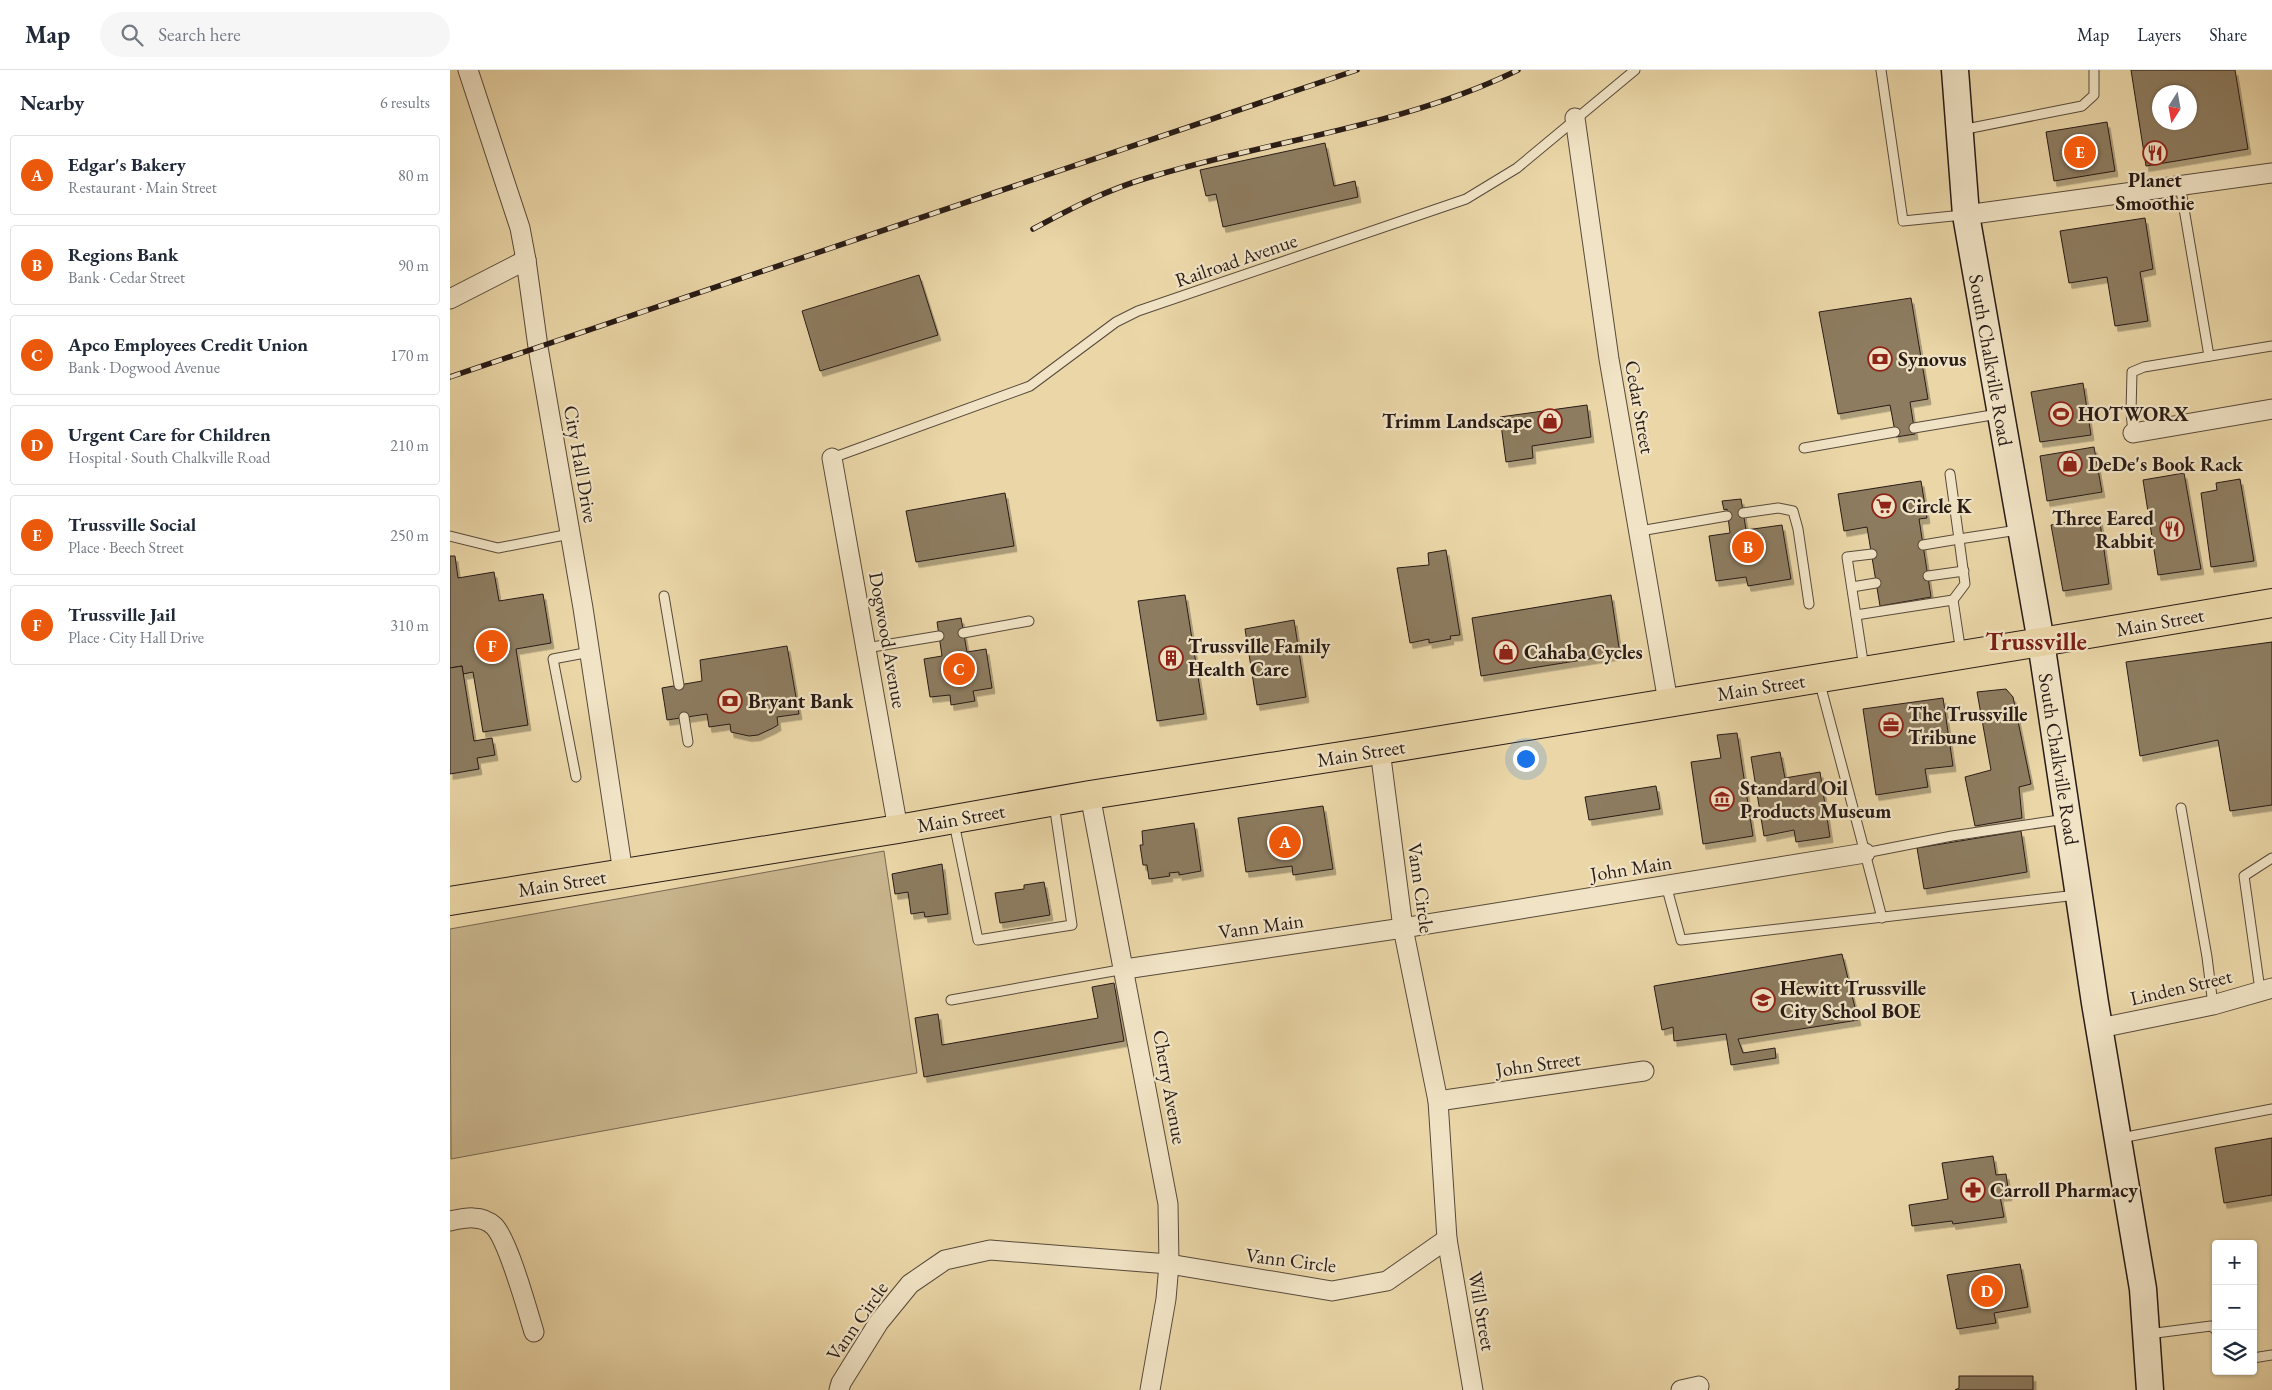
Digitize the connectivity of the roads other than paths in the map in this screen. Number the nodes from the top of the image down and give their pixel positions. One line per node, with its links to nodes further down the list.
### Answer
1 (468, 70): 11 (street, City Hall Drive)
2 (1635, 70): 6 (lane, Railroad Avenue)
3 (1881, 70): 10 (lane)
4 (1954, 70): 7 (main road, South Chalkville Road)
5 (2094, 70): 7 (lane)
6 (1575, 118): 21 (lane, Railroad Avenue); 26 (street, Cedar Street)
7 (1958, 131): 10 (main road, South Chalkville Road)
8 (2272, 173): 9 (street)
9 (2180, 185): 10 (street); 14 (lane)
10 (1966, 215): 16 (main road, South Chalkville Road)
11 (526, 260): 12 (street); 27 (street, City Hall Drive)
12 (450, 299)
13 (2272, 346): 14 (lane)
14 (2209, 356): 19 (lane)
15 (2272, 409): 19 (street)
16 (2000, 414): 17 (lane); 25 (main road, South Chalkville Road)
17 (1914, 428)
18 (1895, 432): 20 (lane)
19 (2133, 433)
20 (1804, 448)
21 (832, 458): 45 (street, Dogwood Avenue)
22 (1950, 474): 29 (lane)
23 (1743, 513): 39 (lane)
24 (1727, 516): 26 (lane)
25 (2020, 529): 29 (lane); 44 (main road, South Chalkville Road)
26 (1640, 531): 51 (street, Cedar Street)
27 (570, 534): 28 (lane); 46 (street, City Hall Drive)
28 (450, 536)
29 (1959, 539): 30 (lane); 32 (lane)
30 (1923, 545)
31 (1872, 554): 35 (lane)
32 (1964, 571): 33 (lane); 37 (lane)
33 (1928, 576)
34 (1876, 583): 35 (lane)
35 (1852, 587): 40 (lane)
36 (664, 596): 50 (lane)
37 (1953, 600): 40 (lane); 47 (lane)
38 (2272, 603): 44 (main road, Main Street)
39 (1809, 604)
40 (1856, 615): 48 (lane)
41 (1029, 621): 42 (lane)
42 (963, 633)
43 (939, 636): 45 (lane)
44 (2041, 642): 47 (main road, Main Street); 60 (main road, South Chalkville Road)
45 (866, 648): 61 (street, Dogwood Avenue)
46 (590, 652): 55 (lane); 64 (street, City Hall Drive)
47 (1961, 655): 48 (main road, Main Street)
48 (1865, 670): 49 (main road, Main Street)
49 (1819, 678): 51 (main road, Main Street); 62 (lane)
50 (679, 685)
51 (1668, 702): 54 (main road, Main Street)
52 (684, 717): 53 (lane)
53 (688, 742)
54 (1380, 750): 56 (main road, Main Street); 69 (street, Vann Circle)
55 (576, 777)
56 (1090, 795): 57 (main road, Main Street); 70 (street, Cherry Avenue)
57 (1053, 801): 59 (main road, Main Street); 59 (lane)
58 (2181, 808): 73 (lane)
59 (954, 819): 61 (main road, Main Street)
60 (2068, 819): 62 (lane); 66 (main road, South Chalkville Road)
61 (898, 829): 64 (main road, Main Street)
62 (1866, 853): 65 (street, John Main); 68 (lane)
63 (2272, 858): 71 (lane)
64 (623, 873): 67 (main road, Main Street)
65 (1666, 885): 68 (lane); 69 (street, John Main)
66 (2079, 894): 68 (lane); 74 (main road, South Chalkville Road)
67 (450, 901)
68 (1882, 918)
69 (1403, 928): 70 (street, Vann Main); 76 (street, Vann Circle)
70 (1125, 968): 72 (lane); 81 (street, Cherry Avenue)
71 (2266, 989): 73 (street, Linden Street)
72 (951, 1000)
73 (2213, 1005): 74 (street, Linden Street)
74 (2100, 1028): 78 (main road, South Chalkville Road)
75 (1644, 1071): 76 (street, John Street)
76 (1438, 1101): 80 (street, Vann Circle)
77 (2272, 1109): 78 (lane)
78 (2118, 1139): 84 (main road, South Chalkville Road)
79 (450, 1221): 83 (street)
80 (1447, 1239): 81 (street, Vann Circle); 89 (street, Will Street)
81 (1169, 1264): 87 (street, Vann Circle); 88 (street, Cherry Avenue)
82 (2212, 1327): 84 (lane)
83 (534, 1332)
84 (2148, 1334): 90 (main road, South Chalkville Road)
85 (2272, 1355): 86 (lane)
86 (2257, 1357)
87 (839, 1390)
88 (1150, 1390)
89 (1473, 1390)
90 (2150, 1390)

